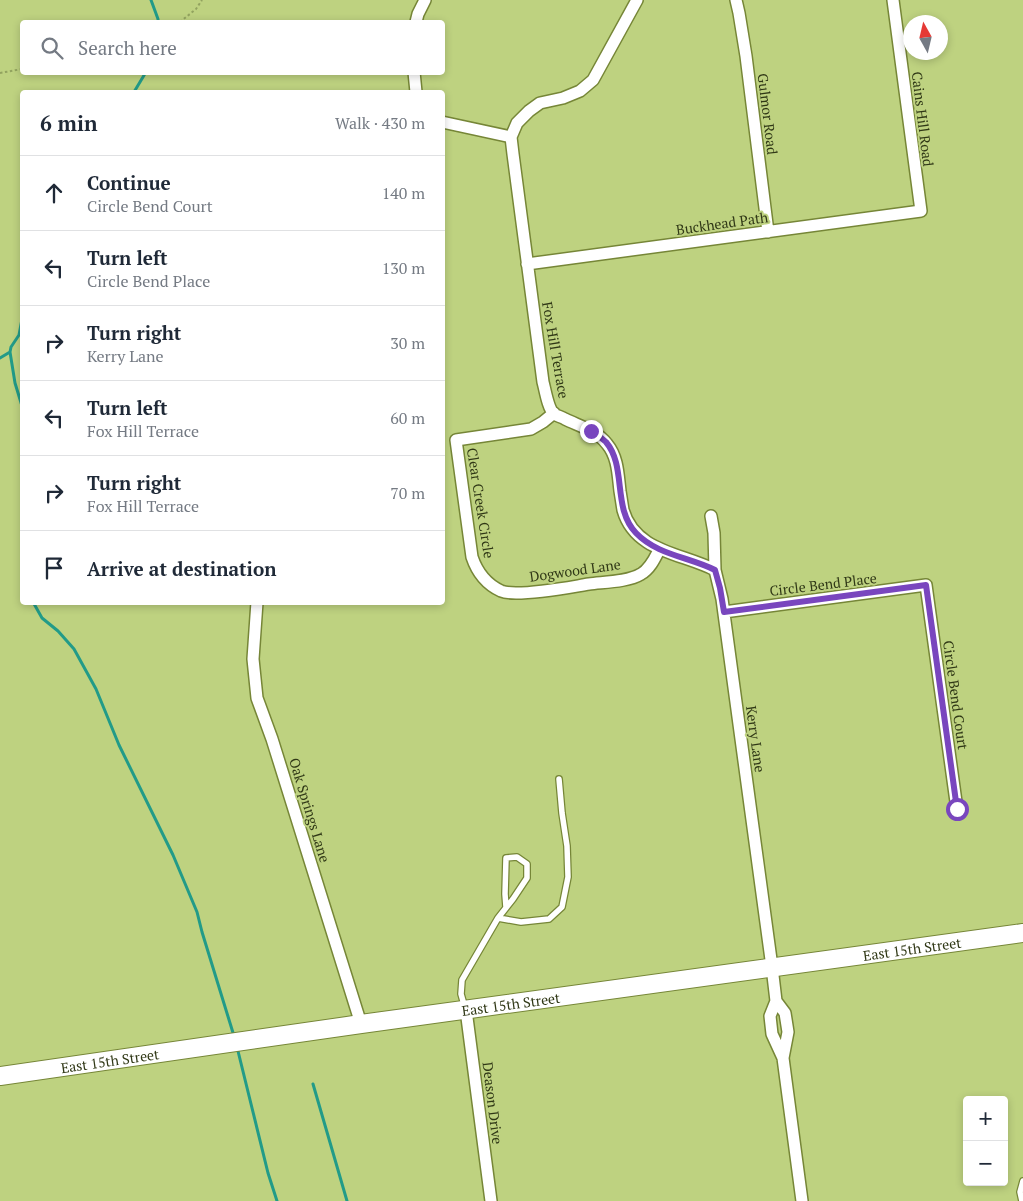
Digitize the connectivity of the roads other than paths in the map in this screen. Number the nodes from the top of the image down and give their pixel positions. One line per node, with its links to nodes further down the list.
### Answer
1 (425, 0): 5 (street)
2 (637, 0): 9 (street)
3 (736, 0): 11 (street, Gulmor Road)
4 (893, 0): 10 (street, Cains Hill Road)
5 (416, 20)
6 (414, 75): 7 (street)
7 (416, 90)
8 (445, 123): 9 (street)
9 (511, 137): 12 (street, Fox Hill Terrace)
10 (920, 211): 11 (street, Buckhead Path)
11 (768, 232): 12 (street, Buckhead Path)
12 (527, 264): 13 (street, Fox Hill Terrace)
13 (554, 414): 15 (street, Fox Hill Terrace); 17 (street, Clear Creek Circle)
14 (711, 516): 16 (street, Kerry Lane)
15 (659, 550): 16 (street, Fox Hill Terrace); 17 (street, Dogwood Lane)
16 (715, 570): 20 (street, Kerry Lane)
17 (486, 581)
18 (926, 585): 20 (street, Circle Bend Place); 22 (street, Circle Bend Court)
19 (257, 605): 29 (street, Oak Springs Lane)
20 (724, 612): 26 (street, Kerry Lane)
21 (559, 779): 24 (lane)
22 (957, 809)
23 (506, 907): 23 (lane); 24 (lane)
24 (498, 918): 28 (lane)
25 (1023, 933): 26 (main road, East 15th Street)
26 (772, 968): 27 (street, Kerry Lane); 28 (main road, East 15th Street)
27 (776, 1001): 30 (street); 30 (street)
28 (466, 1010): 29 (main road, East 15th Street); 33 (street, Deason Drive)
29 (360, 1024): 31 (main road, East 15th Street)
30 (783, 1058): 34 (street)
31 (0, 1076)
32 (1023, 1181): 35 (lane)
33 (491, 1201)
34 (802, 1201)
35 (1022, 1201)

